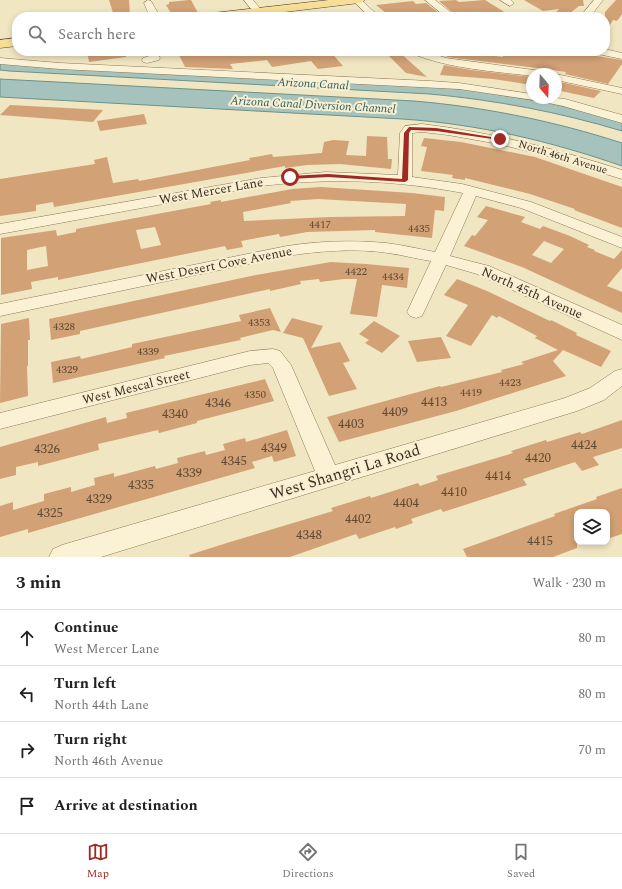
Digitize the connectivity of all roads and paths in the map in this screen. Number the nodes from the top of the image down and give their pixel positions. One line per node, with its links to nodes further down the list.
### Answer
1 (248, 0): 5 (street)
2 (357, 0): 5 (main road); 6 (street)
3 (429, 0): 7 (street)
4 (599, 0): 8 (street)
5 (258, 12)
6 (370, 12)
7 (445, 12)
8 (589, 12)
9 (12, 39): 10 (main road)
10 (0, 40)
11 (12, 43): 12 (main road)
12 (0, 44)
13 (610, 54): 15 (street)
14 (423, 56): 17 (street)
15 (622, 56)
16 (0, 61): 20 (street)
17 (526, 72)
18 (562, 78): 19 (street)
19 (620, 89)
20 (526, 96)
21 (562, 103): 22 (street)
22 (622, 119)
23 (622, 175): 24 (street, North 46th Avenue)
24 (405, 180): 25 (street, West Mercer Lane); 26 (street, West Mercer Lane)
25 (471, 191): 27 (street, West Mercer Lane); 28 (street)
26 (0, 229)
27 (622, 243)
28 (440, 258): 29 (street, West Desert Cove Avenue); 30 (street); 31 (street, North 45th Avenue)
29 (0, 310)
30 (416, 312)
31 (622, 333)
32 (622, 376): 34 (street, West Shangri La Road)
33 (0, 421): 34 (street, West Mescal Street)
34 (329, 477): 35 (street, West Shangri La Road)
35 (62, 557)

